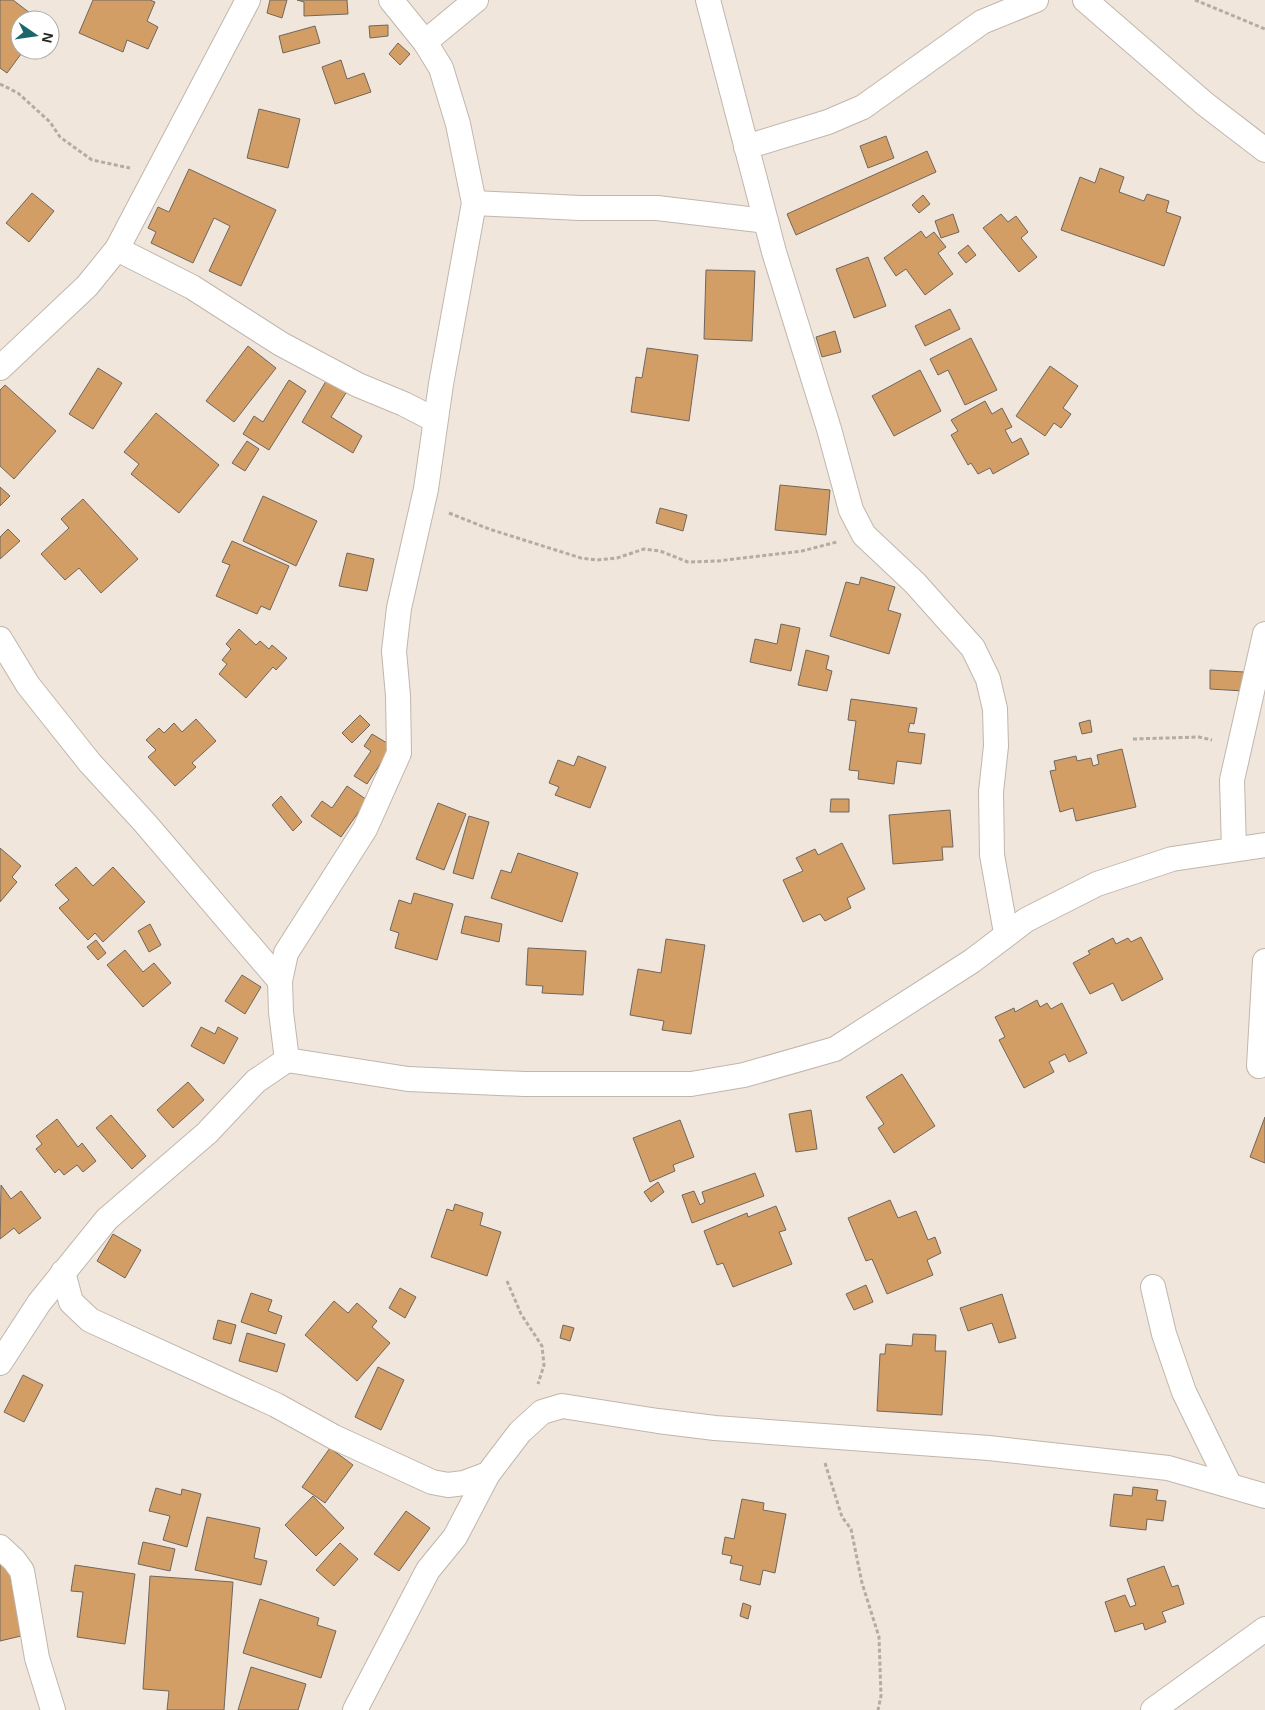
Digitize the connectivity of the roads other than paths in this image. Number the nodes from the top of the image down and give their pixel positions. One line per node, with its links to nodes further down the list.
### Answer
1 (248, 0): 12 (street)
2 (392, 0): 7 (street)
3 (476, 0): 7 (street)
4 (708, 0): 8 (street)
5 (1036, 0): 8 (street)
6 (1085, 0): 9 (street)
7 (425, 42): 10 (street)
8 (746, 147): 11 (street)
9 (1265, 150)
10 (474, 203): 11 (street); 14 (street)
11 (766, 221): 19 (street)
12 (117, 248): 13 (street); 14 (street)
13 (0, 368)
14 (436, 420): 21 (street)
15 (1265, 634): 18 (street)
16 (0, 639): 21 (street)
17 (1265, 845): 18 (street)
18 (1234, 849): 19 (street)
19 (1006, 934): 22 (street)
20 (1265, 961): 23 (street)
21 (280, 981): 22 (street)
22 (287, 1060): 24 (street)
23 (1259, 1066)
24 (63, 1272): 26 (street); 27 (street)
25 (1153, 1287): 28 (street)
26 (2, 1356)
27 (488, 1474): 28 (street); 34 (street)
28 (1229, 1484): 29 (street)
29 (1265, 1496)
30 (0, 1547): 33 (street)
31 (1265, 1629): 32 (street)
32 (1174, 1702): 35 (street)
33 (53, 1710)
34 (356, 1710)
35 (1153, 1710)

